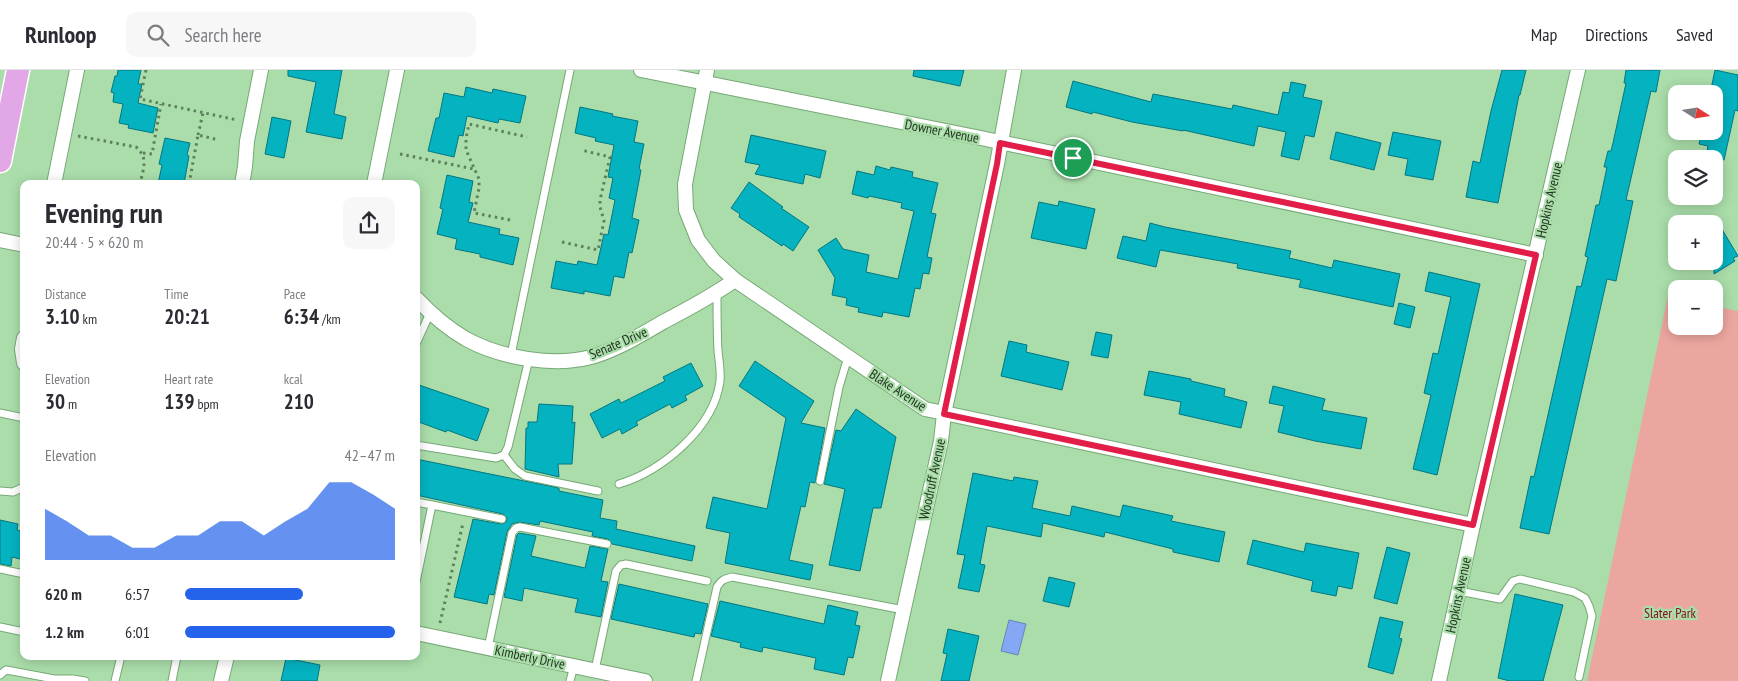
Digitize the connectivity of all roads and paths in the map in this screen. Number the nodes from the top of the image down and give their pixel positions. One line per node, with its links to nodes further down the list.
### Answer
1 (18, 70): 22 (main road)
2 (77, 70): 24 (street)
3 (146, 70): 11 (path)
4 (261, 70): 13 (street)
5 (396, 70): 28 (street)
6 (570, 70): 39 (lane)
7 (641, 70): 10 (street, Downer Avenue)
8 (1014, 70): 18 (street, Woodruff Avenue)
9 (1578, 70): 33 (street, Hopkins Avenue)
10 (706, 76): 18 (street, Downer Avenue); 34 (street, Blake Avenue)
11 (161, 104): 12 (path); 20 (path)
12 (203, 112): 13 (path); 15 (path)
13 (250, 122): 27 (street)
14 (75, 135): 20 (path)
15 (198, 135): 17 (path); 26 (path)
16 (527, 137): 23 (path)
17 (219, 140)
18 (1000, 143): 33 (street, Downer Avenue); 43 (street, Woodruff Avenue)
19 (581, 150): 31 (path)
20 (142, 153): 25 (path)
21 (400, 154): 23 (path)
22 (0, 161)
23 (474, 169): 29 (path)
24 (55, 180)
25 (141, 180)
26 (190, 180)
27 (243, 180)
28 (375, 180)
29 (510, 220)
30 (0, 240): 32 (street)
31 (562, 242)
32 (20, 244)
33 (1536, 255): 56 (street, Hopkins Avenue)
34 (735, 280): 35 (street, Senate Drive); 40 (street, Blake Avenue)
35 (717, 293): 41 (street, Senate Drive); 48 (lane)
36 (420, 302): 37 (street, Senate Drive)
37 (430, 313): 38 (lane); 39 (street, Senate Drive)
38 (420, 335)
39 (511, 355): 41 (street, Senate Drive)
40 (848, 357): 43 (street, Blake Avenue); 47 (lane)
41 (529, 359): 46 (lane)
42 (0, 413): 44 (lane)
43 (944, 414): 56 (street, Blake Avenue); 63 (street, Woodruff Avenue)
44 (20, 417)
45 (420, 446): 46 (lane)
46 (504, 454): 51 (lane)
47 (820, 481)
48 (619, 484)
49 (20, 489): 50 (lane)
50 (0, 491)
51 (598, 491)
52 (420, 503): 53 (lane)
53 (432, 506): 54 (lane); 58 (lane)
54 (466, 512): 55 (lane); 67 (path)
55 (502, 519)
56 (1473, 525): 62 (street, Hopkins Avenue)
57 (607, 544): 68 (lane)
58 (420, 563)
59 (0, 569): 60 (lane)
60 (20, 573)
61 (707, 581): 73 (lane)
62 (1459, 591): 75 (lane); 85 (street, Hopkins Avenue)
63 (904, 610): 83 (lane); 84 (street, Woodruff Avenue)
64 (0, 627): 65 (lane)
65 (20, 631)
66 (420, 634): 67 (street, Kimberly Drive)
67 (436, 637): 68 (street, Kimberly Drive)
68 (488, 648): 72 (street, Kimberly Drive)
69 (120, 660): 78 (lane)
70 (176, 660): 79 (lane)
71 (225, 660): 80 (street)
72 (574, 666): 73 (street, Kimberly Drive); 81 (lane)
73 (595, 670): 76 (street, Kimberly Drive)
74 (0, 675): 77 (lane)
75 (1579, 677)
76 (627, 679): 82 (street, Kimberly Drive)
77 (85, 681)
78 (115, 681)
79 (172, 681)
80 (221, 681)
81 (570, 681)
82 (645, 681)
83 (696, 681)
84 (888, 681)
85 (1439, 681)

